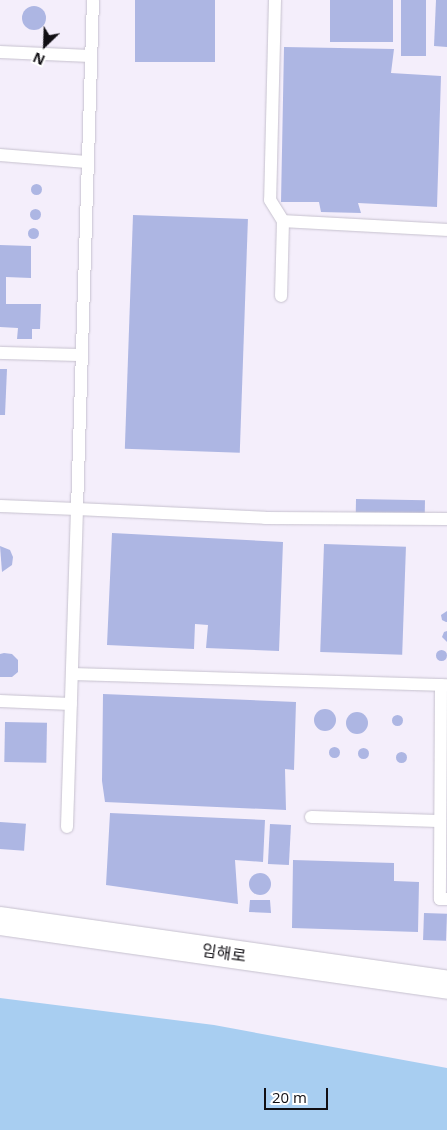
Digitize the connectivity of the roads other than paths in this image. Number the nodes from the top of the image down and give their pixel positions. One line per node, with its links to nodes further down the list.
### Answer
1 (92, 0): 4 (lane)
2 (275, 0): 7 (lane)
3 (0, 52): 4 (lane)
4 (90, 56): 6 (lane)
5 (0, 155): 6 (lane)
6 (87, 162): 11 (lane)
7 (283, 220): 8 (lane); 9 (lane)
8 (447, 230)
9 (281, 296)
10 (0, 353): 11 (lane)
11 (82, 355): 13 (lane)
12 (0, 506): 13 (lane)
13 (77, 509): 14 (lane); 15 (lane)
14 (447, 519)
15 (72, 674): 16 (lane); 18 (lane)
16 (444, 685): 20 (lane)
17 (0, 701): 18 (lane)
18 (71, 704): 21 (lane)
19 (311, 817): 20 (lane)
20 (440, 821): 22 (lane)
21 (68, 827)
22 (447, 899)
23 (0, 921): 24 (street, 임해로)
24 (447, 985)

